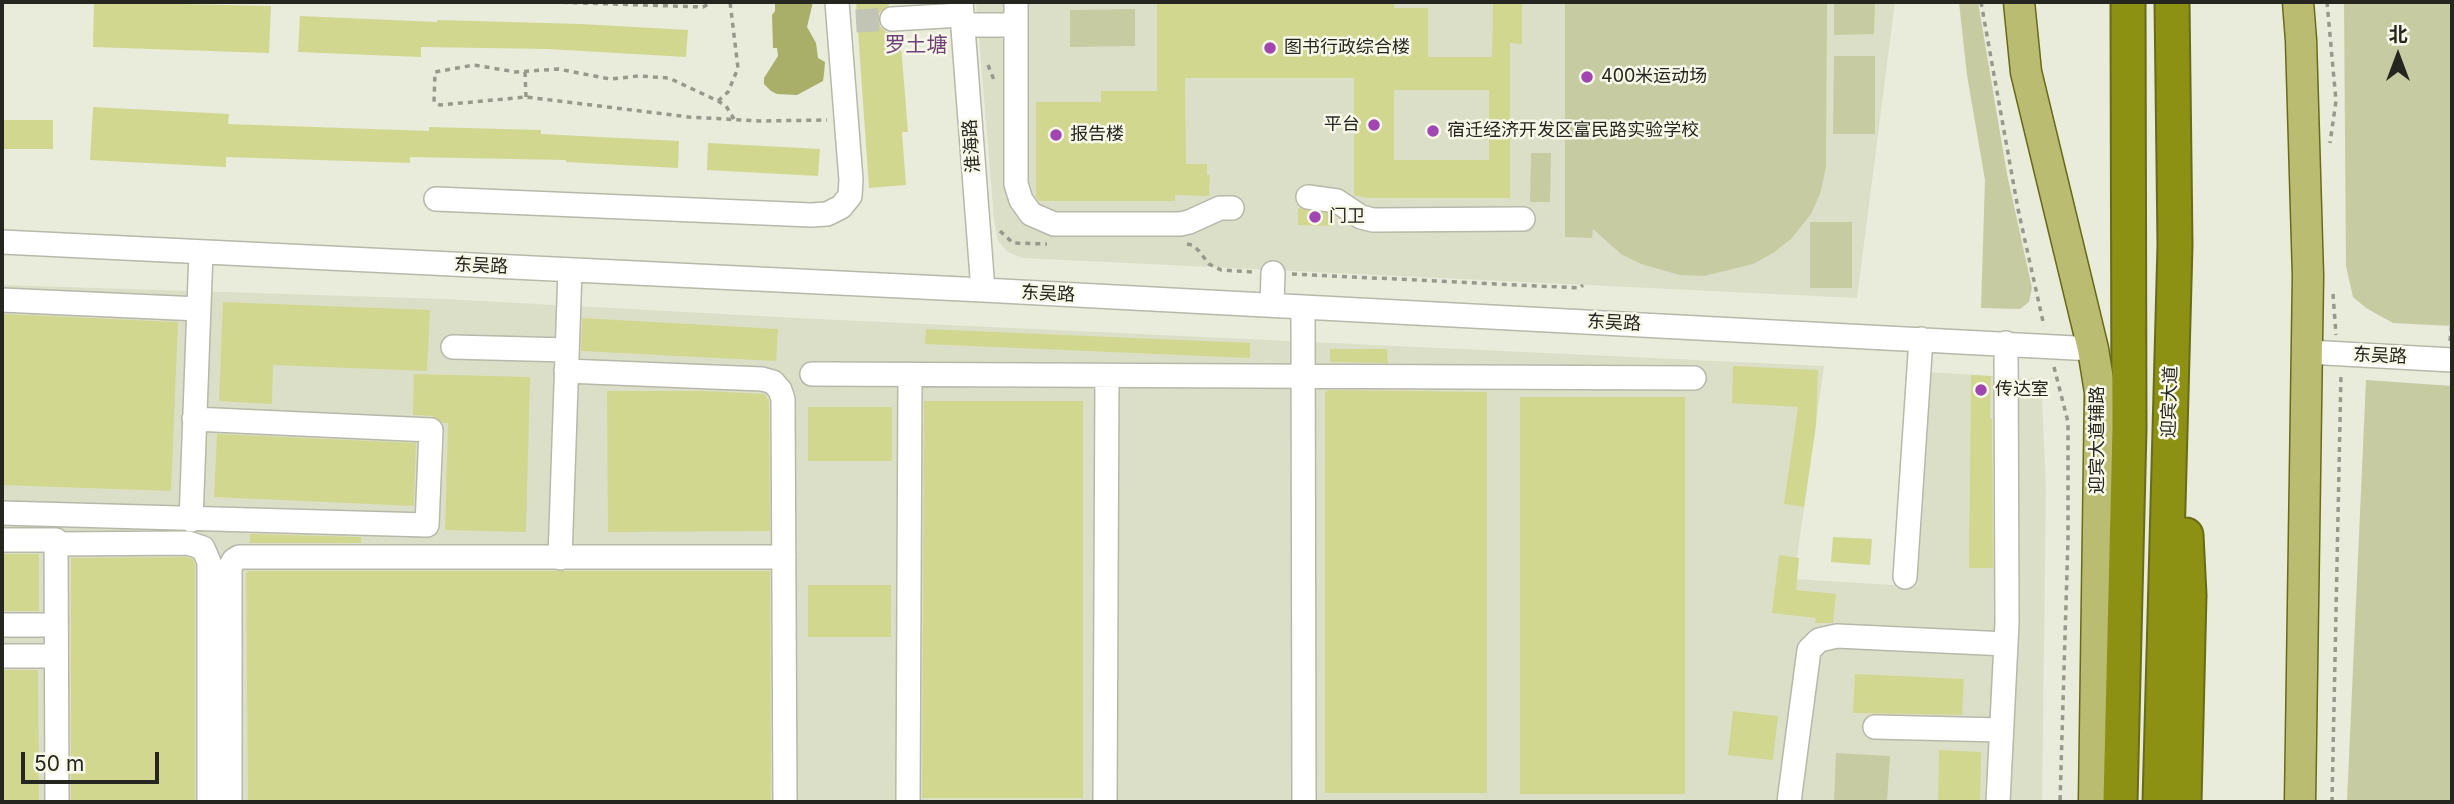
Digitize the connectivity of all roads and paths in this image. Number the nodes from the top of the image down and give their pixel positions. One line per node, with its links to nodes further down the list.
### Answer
1 (553, 2): 2 (path)
2 (576, 2): 3 (path)
3 (712, 2)
4 (730, 2): 19 (path)
5 (1016, 2): 16 (street)
6 (1981, 2): 43 (path)
7 (2019, 2): 45 (main road, 迎宾大道辅路)
8 (2117, 2): 23 (highway)
9 (2128, 2): 23 (highway)
10 (2172, 2): 29 (highway, 迎宾大道)
11 (2298, 2): 44 (main road)
12 (2327, 2): 22 (path)
13 (962, 14): 15 (street); 16 (street); 34 (street, 淮海路)
14 (844, 15): 21 (street)
15 (892, 19)
16 (1016, 25): 26 (street)
17 (525, 72): 18 (path); 18 (path); 19 (path)
18 (526, 97): 20 (path)
19 (718, 101): 20 (path)
20 (734, 119): 21 (path)
21 (846, 122): 25 (street)
22 (2329, 149)
23 (2129, 153): 79 (highway)
24 (1308, 197): 27 (street)
25 (436, 199)
26 (1232, 208)
27 (1523, 219)
28 (2, 242): 30 (street, 东吴路)
29 (2175, 244): 80 (highway, 迎宾大道); 81 (highway)
30 (201, 252): 31 (street, 东吴路); 38 (street)
31 (570, 270): 34 (street, 东吴路); 47 (street)
32 (1273, 273): 36 (street)
33 (2333, 286): 44 (path)
34 (983, 290): 36 (street, 东吴路)
35 (2, 300): 38 (street)
36 (1272, 305): 37 (street, 东吴路)
37 (1303, 307): 40 (street, 东吴路); 51 (street)
38 (199, 309): 53 (street)
39 (2452, 322): 46 (path)
40 (1922, 339): 41 (street, 东吴路); 60 (street)
41 (2006, 344): 43 (street, 东吴路); 63 (street)
42 (453, 346): 47 (street)
43 (2049, 346): 45 (street, 东吴路); 77 (path)
44 (2323, 346): 46 (street, 东吴路); 82 (main road); 83 (path)
45 (2093, 349): 78 (main road, 迎宾大道辅路)
46 (2451, 351)
47 (567, 360): 58 (street); 59 (street)
48 (812, 374): 49 (street)
49 (910, 375): 50 (street); 72 (street)
50 (1107, 376): 51 (street); 73 (street)
51 (1303, 376): 52 (street); 74 (street)
52 (1694, 378)
53 (194, 419): 55 (street); 55 (street)
54 (2, 513): 55 (street)
55 (191, 520)
56 (2, 540): 57 (street)
57 (56, 544): 62 (street); 69 (street)
58 (784, 557): 59 (street); 71 (street)
59 (560, 558): 70 (street)
60 (1905, 577)
61 (2, 625): 62 (street)
62 (56, 625): 65 (street)
63 (2006, 644): 67 (street); 75 (street)
64 (2, 656): 65 (street)
65 (56, 656): 68 (street)
66 (1875, 727): 67 (street)
67 (2001, 730): 76 (street)
68 (57, 802)
69 (209, 802)
70 (230, 802)
71 (785, 802)
72 (908, 802)
73 (1105, 802)
74 (1304, 802)
75 (1789, 802)
76 (1998, 802)
77 (2060, 802)
78 (2094, 802)
79 (2120, 802)
80 (2160, 802)
81 (2184, 802)
82 (2300, 802)
83 (2332, 802)

